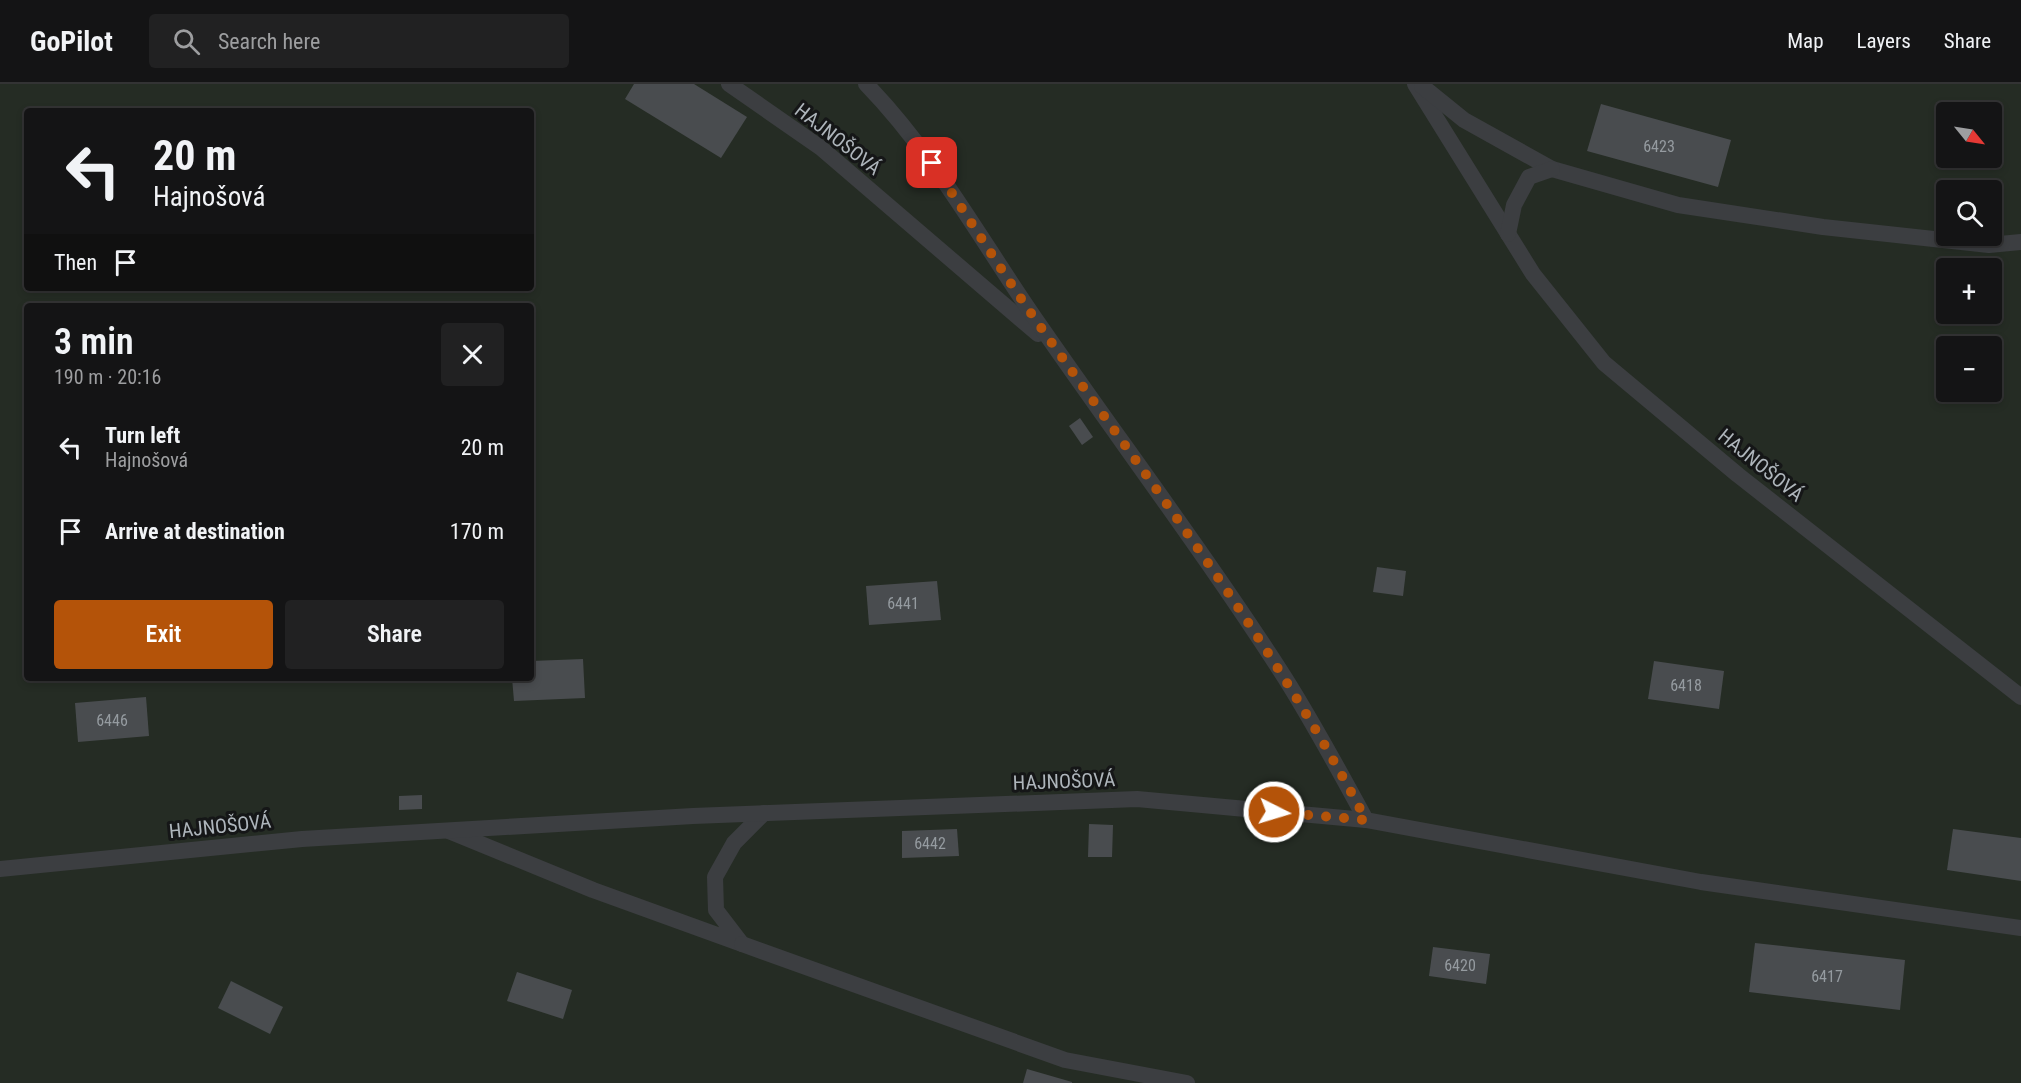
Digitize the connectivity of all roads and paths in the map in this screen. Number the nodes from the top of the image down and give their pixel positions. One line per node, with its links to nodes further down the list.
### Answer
1 (729, 84): 7 (lane, HAJNOŠOVÁ)
2 (866, 84): 7 (lane, HAJNOŠOVÁ)
3 (1417, 84): 4 (lane, HAJNOŠOVÁ); 5 (lane, HAJNOŠOVÁ)
4 (1552, 169): 5 (lane); 6 (lane, HAJNOŠOVÁ)
5 (1508, 234): 8 (lane, HAJNOŠOVÁ)
6 (2021, 242)
7 (1056, 349): 10 (lane, HAJNOŠOVÁ)
8 (2021, 697)
9 (764, 813): 10 (lane, HAJNOŠOVÁ); 11 (lane, HAJNOŠOVÁ); 14 (lane)
10 (1366, 820): 13 (lane, HAJNOŠOVÁ)
11 (445, 830): 12 (lane, HAJNOŠOVÁ); 14 (lane, HAJNOŠOVÁ)
12 (0, 869)
13 (2021, 928)
14 (742, 944): 15 (lane, HAJNOŠOVÁ)
15 (1186, 1083)

